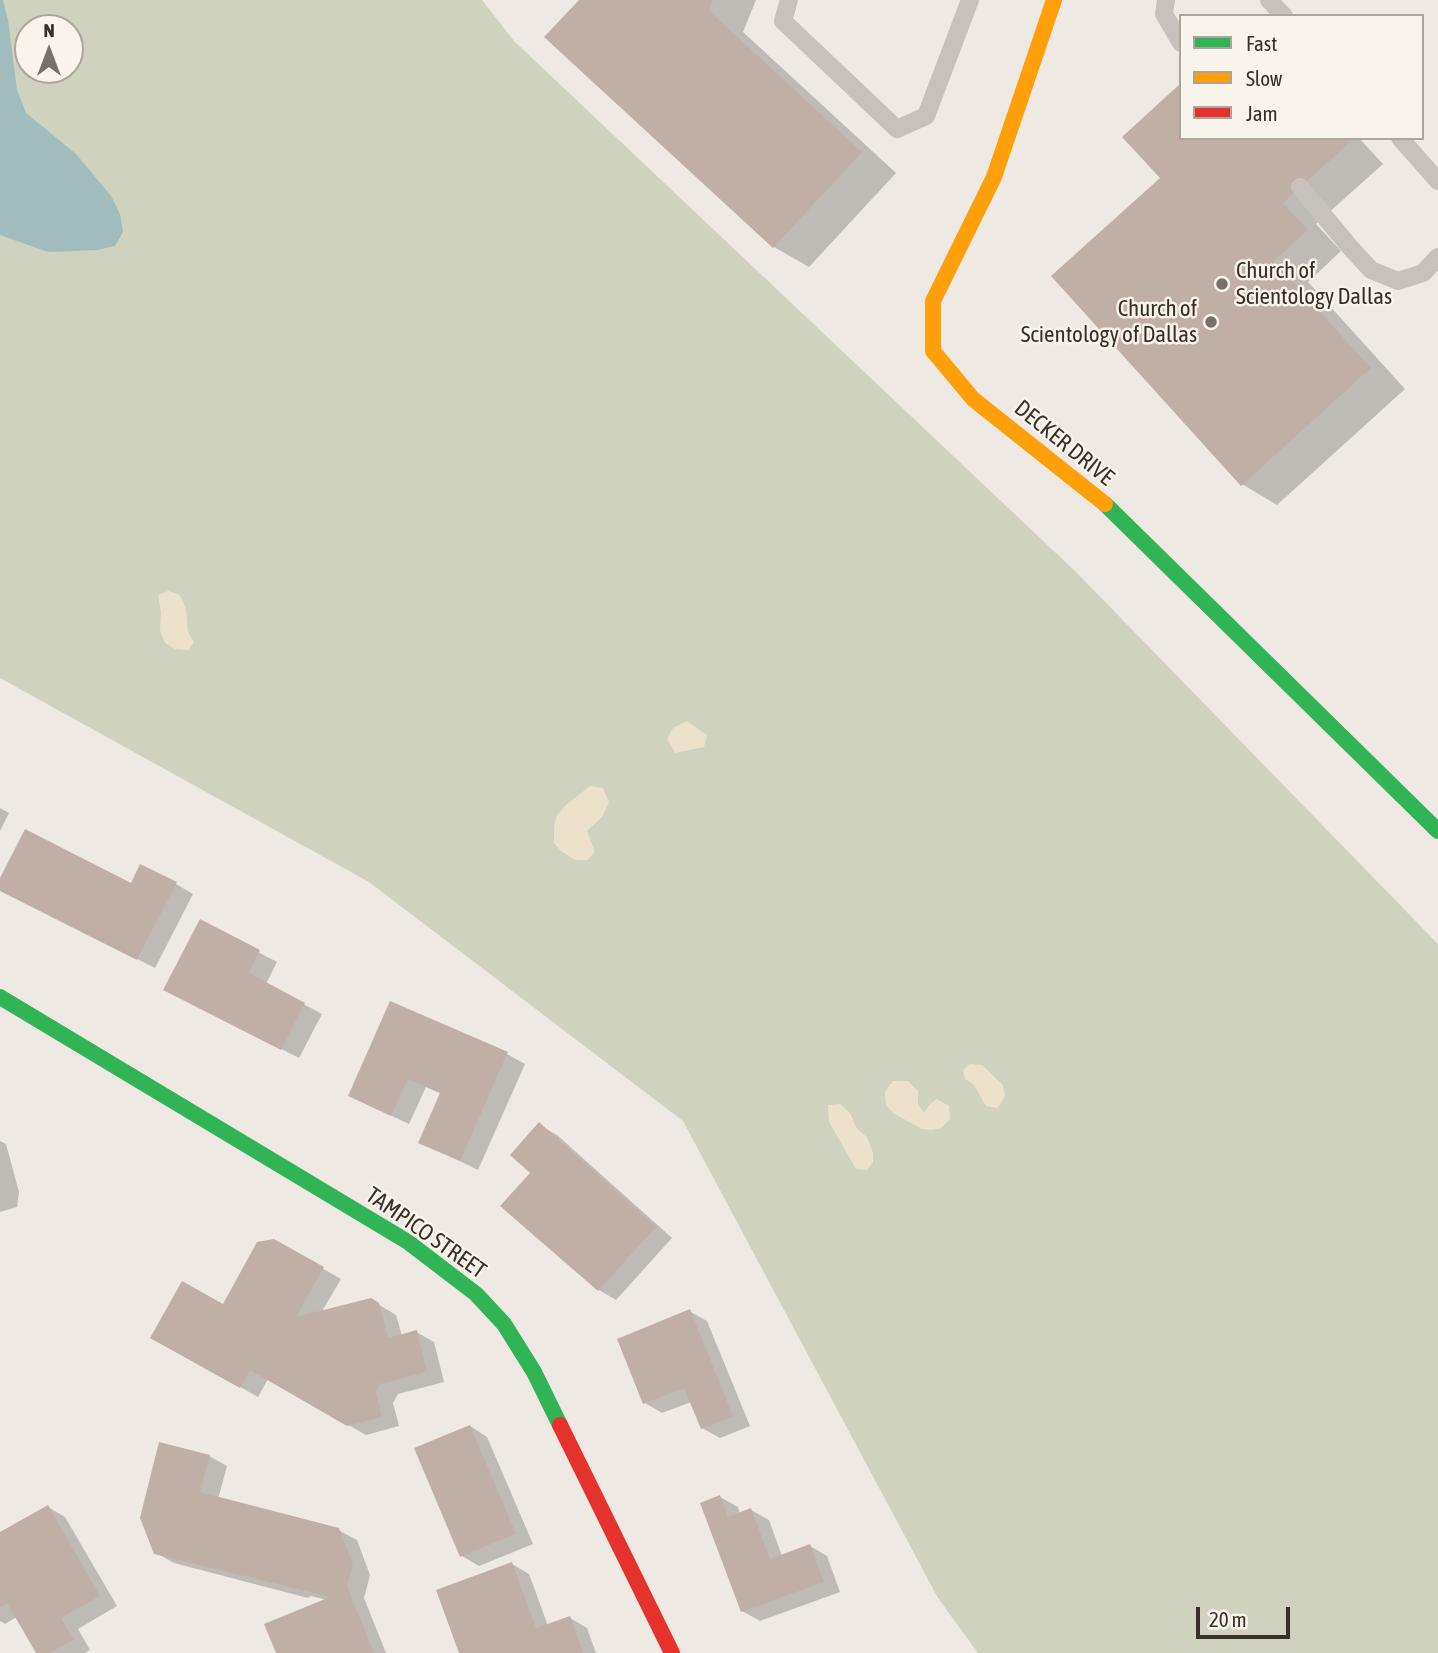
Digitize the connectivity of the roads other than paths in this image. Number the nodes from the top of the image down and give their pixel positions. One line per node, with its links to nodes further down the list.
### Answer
1 (789, 0): 2 (lane)
2 (970, 0)
3 (1054, 0): 12 (street, DECKER DRIVE)
4 (1166, 0): 7 (lane)
5 (1269, 0): 6 (lane)
6 (1282, 14)
7 (1179, 40)
8 (1402, 140): 9 (lane)
9 (1438, 181)
10 (1300, 187): 11 (lane)
11 (1438, 257)
12 (1438, 831)
13 (0, 997): 14 (street, TAMPICO STREET)
14 (671, 1653)

